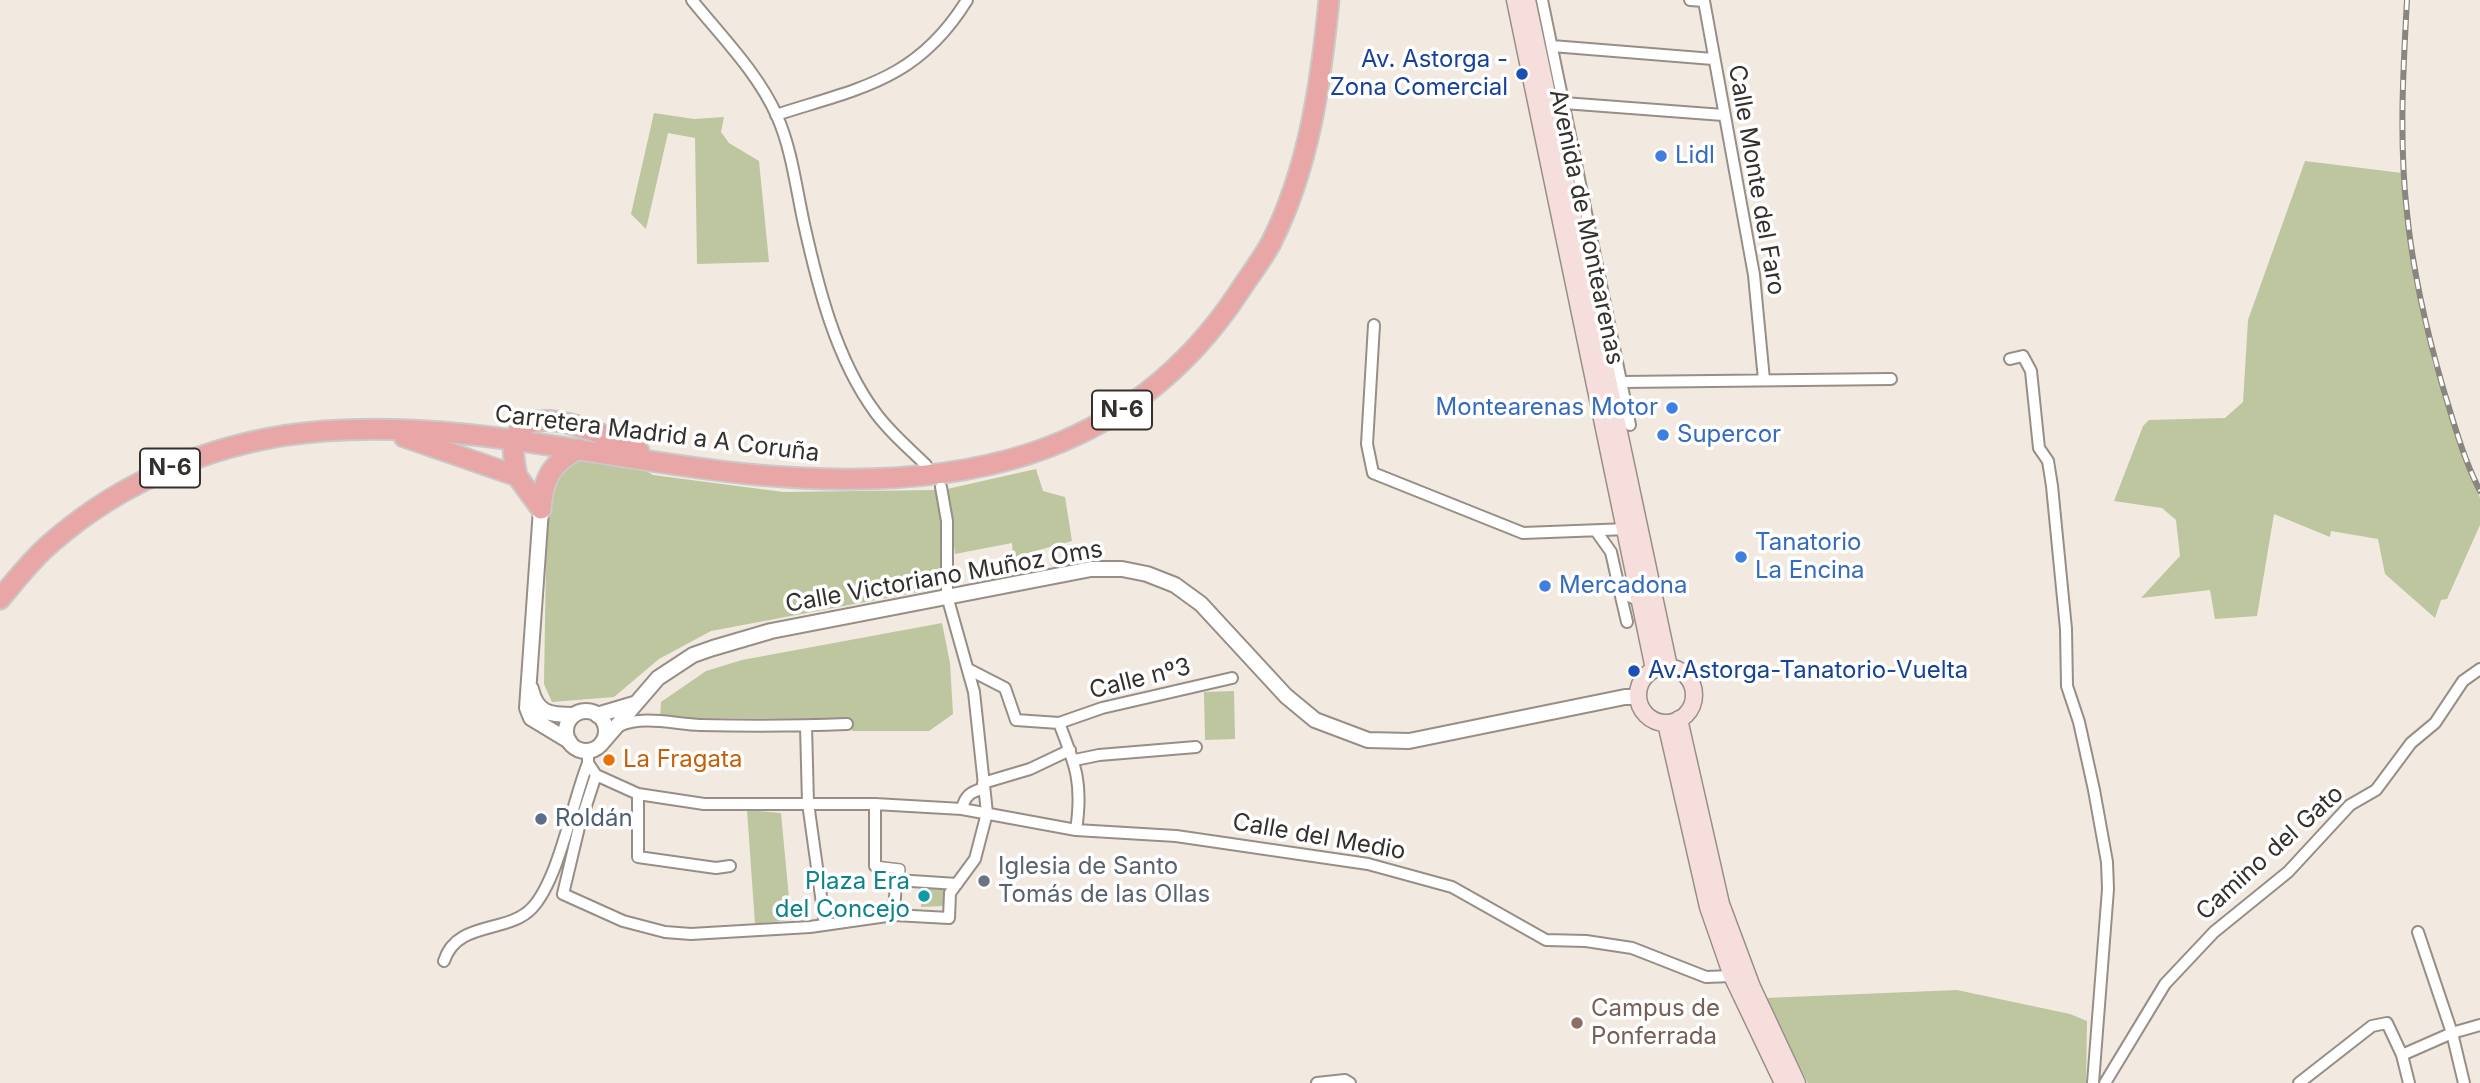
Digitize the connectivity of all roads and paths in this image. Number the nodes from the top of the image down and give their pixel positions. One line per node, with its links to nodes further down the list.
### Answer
1 (692, 0): 11 (street)
2 (967, 0): 11 (street)
3 (1329, 0): 23 (highway, Carretera Madrid a A Coruña / N-6)
4 (1515, 0): 29 (main road, Avenida de Montearenas)
5 (1527, 0): 37 (main road, Avenida de Montearenas)
6 (1542, 0): 8 (street)
7 (1690, 0): 9 (street, Calle Monte del Faro)
8 (1552, 46): 9 (street); 10 (street)
9 (1713, 59): 12 (street, Calle Monte del Faro)
10 (1564, 103): 12 (street); 17 (street)
11 (776, 115): 24 (street)
12 (1723, 115): 16 (street, Calle Monte del Faro)
13 (1374, 325): 30 (street)
14 (2010, 359): 81 (street)
15 (1891, 379): 16 (street)
16 (1765, 380): 17 (street)
17 (1623, 382): 18 (street)
18 (1630, 425)
19 (383, 430): 20 (highway, Carretera Madrid a A Coruña / N-6); 25 (highway); 34 (highway, Carretera Madrid a A Coruña / N-6)
20 (514, 440): 21 (highway, Carretera Madrid a A Coruña / N-6); 23 (highway); 25 (highway)
21 (538, 442): 22 (highway, Carretera Madrid a A Coruña / N-6); 26 (highway)
22 (579, 449): 23 (highway, Carretera Madrid a A Coruña / N-6); 26 (highway)
23 (659, 461)
24 (926, 465)
25 (517, 476): 28 (highway)
26 (543, 484): 28 (highway)
27 (941, 487): 33 (street)
28 (541, 509): 41 (street)
29 (1622, 530): 30 (street); 31 (street); 35 (main road, Avenida de Montearenas)
30 (1596, 531): 31 (street)
31 (1611, 552): 32 (street)
32 (1620, 592): 35 (street); 36 (street)
33 (947, 596): 38 (street); 42 (street, Calle Victoriano Muñoz Oms); 43 (street, Calle Victoriano Muñoz Oms)
34 (0, 599)
35 (1642, 602): 37 (main road, Avenida de Montearenas)
36 (1627, 622)
37 (1662, 668): 42 (main road); 47 (main road)
38 (968, 669): 48 (street); 58 (street)
39 (2480, 669): 82 (street, Camino del Gato)
40 (1232, 678): 48 (street, Calle nº3)
41 (529, 681): 44 (street); 52 (street)
42 (1638, 697): 47 (main road)
43 (630, 706): 45 (street); 46 (street); 46 (street); 50 (street)
44 (573, 715): 45 (street); 52 (street)
45 (597, 715): 53 (street)
46 (648, 721): 50 (street); 51 (street)
47 (1672, 721): 73 (main road)
48 (1059, 723): 55 (street)
49 (846, 724): 51 (street)
50 (619, 726): 53 (street)
51 (806, 726): 60 (street)
52 (569, 741): 56 (street)
53 (602, 743): 56 (street)
54 (1196, 747): 55 (street)
55 (1072, 755): 58 (street); 64 (street)
56 (587, 757): 57 (street); 72 (street)
57 (596, 775): 59 (street, Calle del Medio); 70 (street)
58 (983, 785): 62 (street); 63 (street)
59 (638, 794): 60 (street, Calle del Medio); 65 (street)
60 (808, 803): 61 (street, Calle del Medio); 70 (street)
61 (875, 804): 62 (street, Calle del Medio); 66 (street)
62 (962, 808): 63 (street, Calle del Medio)
63 (987, 813): 64 (street, Calle del Medio); 68 (street)
64 (1076, 830): 73 (street, Calle del Medio)
65 (730, 866)
66 (875, 866): 67 (street)
67 (900, 880): 68 (street); 69 (street)
68 (957, 884): 69 (street)
69 (894, 915): 70 (street)
70 (825, 925)
71 (2417, 932): 75 (street)
72 (444, 961)
73 (1738, 973): 79 (main road); 80 (main road)
74 (2480, 1025): 75 (street)
75 (2452, 1032): 76 (street); 85 (street)
76 (2402, 1055): 83 (street); 84 (street)
77 (1317, 1083): 78 (street)
78 (1350, 1083)
79 (1783, 1083)
80 (1797, 1083)
81 (2093, 1083)
82 (2105, 1083)
83 (2300, 1083)
84 (2409, 1083)
85 (2464, 1083)

